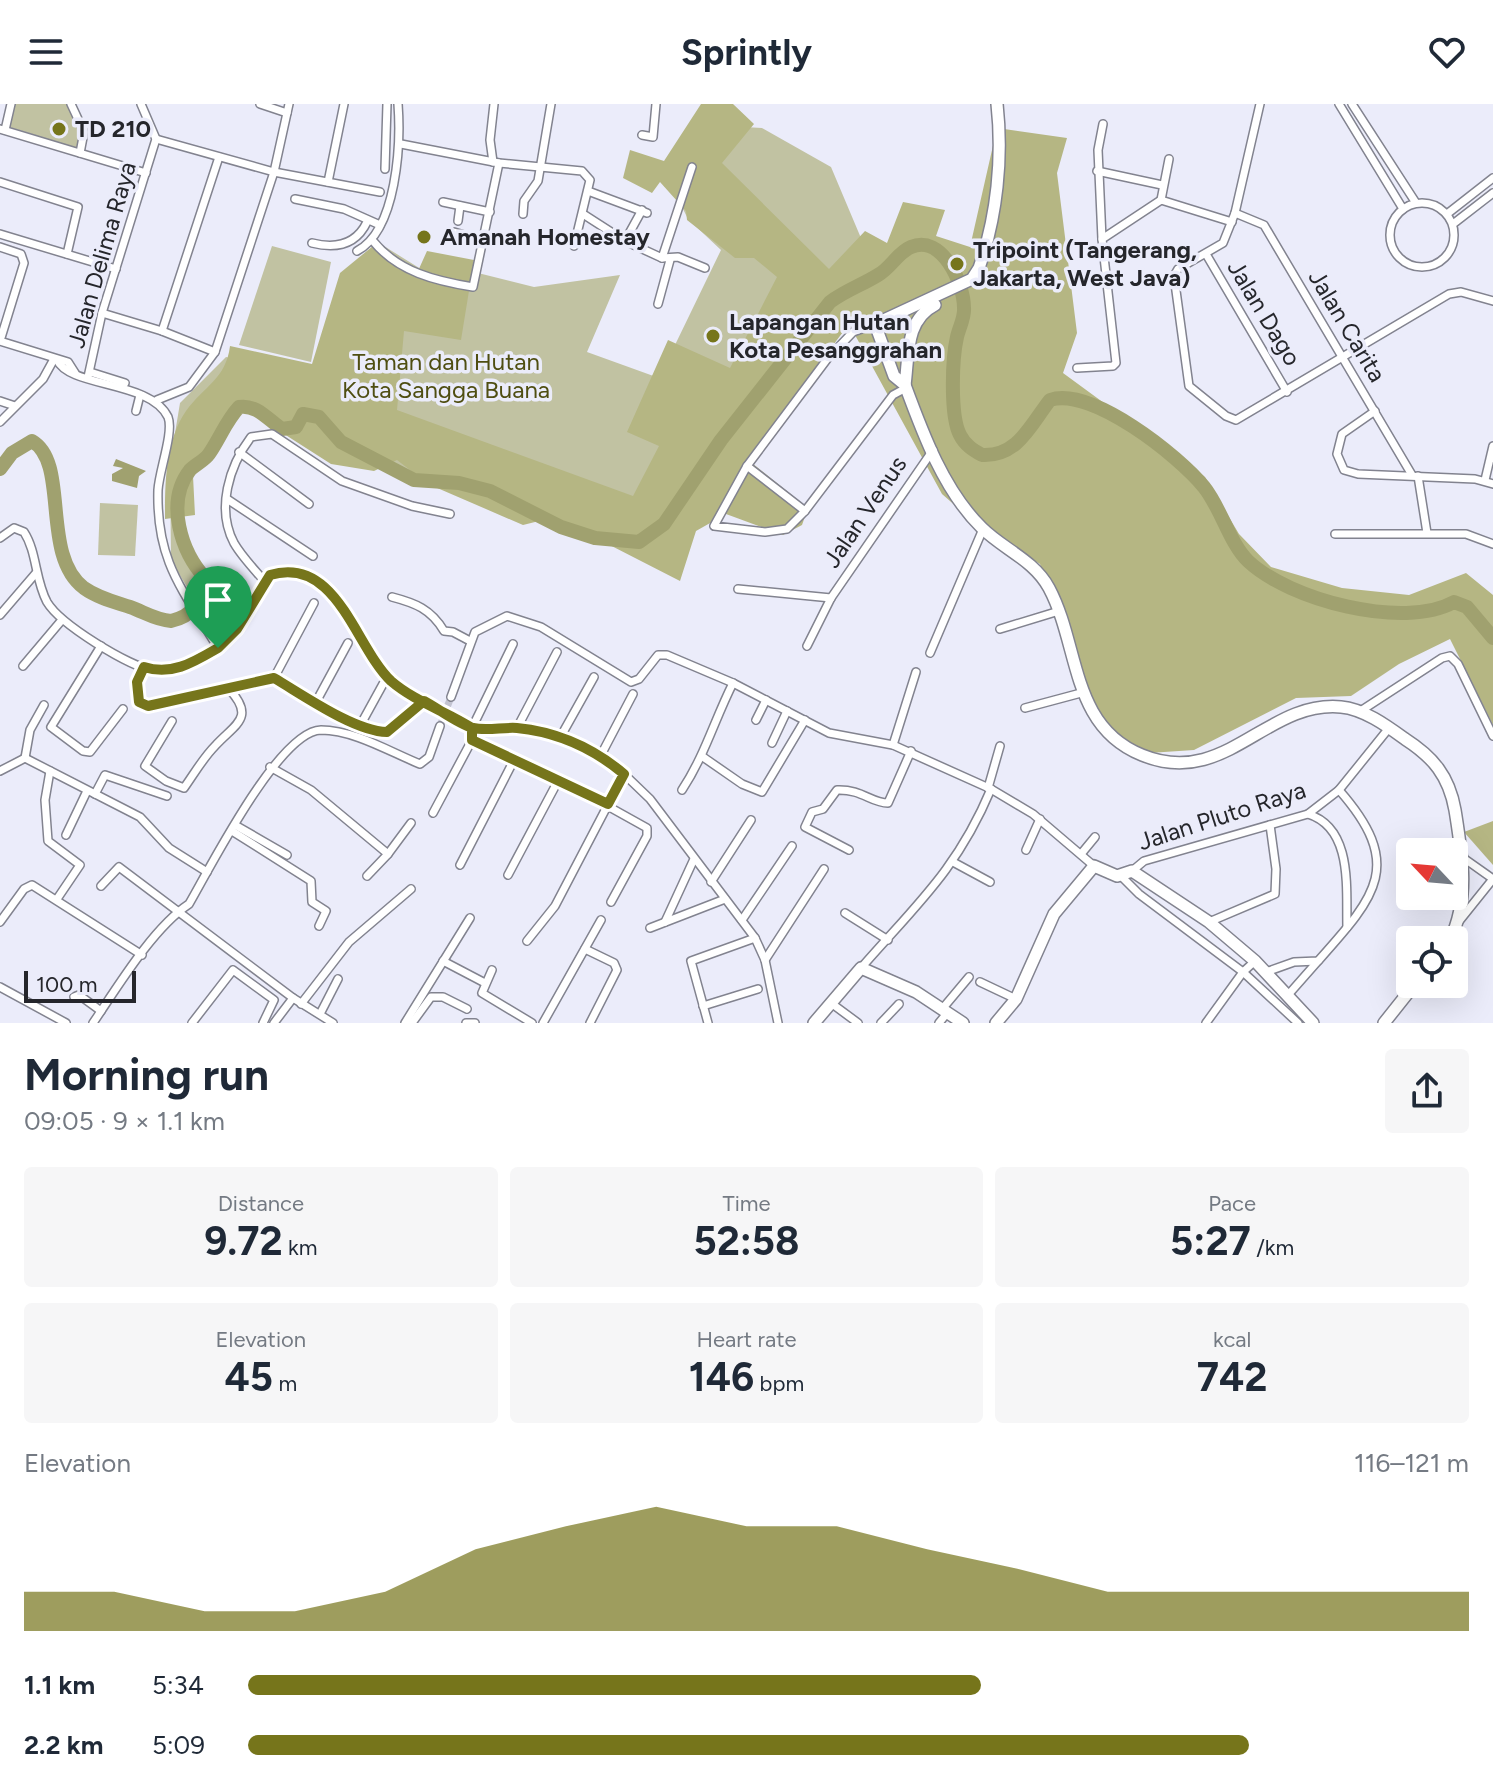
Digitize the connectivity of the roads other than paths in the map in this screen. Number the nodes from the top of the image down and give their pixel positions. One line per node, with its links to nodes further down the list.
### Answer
1 (11, 104): 18 (street)
2 (71, 104): 22 (street)
3 (141, 104): 20 (street, Jalan Delima Raya)
4 (260, 104): 16 (street)
5 (289, 104): 16 (street)
6 (344, 104): 34 (street)
7 (387, 104): 28 (street)
8 (398, 104): 21 (street)
9 (494, 104): 25 (street)
10 (551, 104): 27 (street)
11 (656, 104): 19 (street)
12 (997, 104): 69 (street)
13 (1260, 104): 49 (street)
14 (1339, 104): 44 (street)
15 (1352, 104): 42 (street)
16 (287, 113): 30 (street)
17 (1103, 124): 29 (street)
18 (2, 130): 22 (street)
19 (642, 135)
20 (156, 139): 23 (street); 31 (street, Jalan Delima Raya)
21 (401, 144): 25 (street); 53 (street)
22 (80, 153): 31 (street)
23 (219, 157): 30 (street); 74 (street)
24 (1169, 159): 35 (street)
25 (496, 162): 27 (street); 45 (street)
26 (692, 167): 66 (street)
27 (540, 168): 36 (street); 46 (street)
28 (385, 169)
29 (1097, 171): 35 (street); 56 (street)
30 (274, 172): 34 (street); 75 (street)
31 (146, 173): 68 (street, Jalan Delima Raya)
32 (1493, 178): 48 (street)
33 (0, 182): 64 (street)
34 (328, 182): 37 (street)
35 (1162, 185): 40 (street)
36 (588, 191): 47 (street); 59 (street)
37 (380, 192)
38 (1493, 193): 52 (street)
39 (295, 199): 51 (street)
40 (1161, 200): 49 (street, Jalan Carita); 56 (street)
41 (443, 202): 43 (street)
42 (1416, 203): 44 (street); 48 (street)
43 (460, 206): 45 (street); 50 (street)
44 (1403, 209): 52 (street)
45 (490, 212): 58 (street)
46 (523, 214)
47 (583, 214): 59 (street); 61 (street)
48 (1447, 214): 52 (street)
49 (1234, 218): 65 (street); 76 (street, Jalan Carita)
50 (458, 221)
51 (367, 222): 53 (street); 60 (street)
52 (1453, 224)
53 (380, 225): 57 (street)
54 (454, 232): 58 (street)
55 (0, 234): 64 (street)
56 (1102, 239): 78 (street)
57 (373, 241): 58 (street); 63 (street)
58 (484, 241)
59 (625, 241): 66 (street)
60 (312, 243)
61 (574, 246)
62 (0, 247): 77 (street)
63 (357, 251)
64 (67, 254): 68 (street)
65 (1206, 254): 82 (street, Jalan Dago); 82 (street)
66 (666, 259): 67 (street); 71 (street)
67 (705, 268)
68 (116, 269): 72 (street, Jalan Delima Raya)
69 (948, 294): 73 (street); 81 (street)
70 (1493, 301): 76 (street)
71 (658, 304)
72 (102, 313): 74 (street); 79 (street, Jalan Delima Raya)
73 (875, 324): 81 (street); 93 (street)
74 (162, 331): 75 (street)
75 (215, 352): 84 (street)
76 (1341, 357): 82 (street); 88 (street, Jalan Carita)
77 (56, 360): 79 (street); 86 (street)
78 (1077, 368)
79 (89, 375): 80 (street, Jalan Delima Raya); 83 (street)
80 (125, 383)
81 (905, 387): 91 (street); 98 (street)
82 (1287, 392)
83 (140, 395): 84 (street); 87 (street)
84 (157, 400): 121 (street)
85 (0, 401): 86 (street)
86 (15, 406): 89 (street)
87 (136, 411)
88 (1375, 411): 94 (street, Jalan Carita); 94 (street)
89 (0, 422)
90 (1493, 446): 95 (street)
91 (933, 450): 100 (street); 110 (street, Jalan Venus)
92 (239, 452): 96 (street); 97 (street); 99 (street)
93 (747, 466): 98 (street); 98 (street)
94 (1415, 476): 95 (street); 101 (street, Jalan Carita)
95 (1489, 482)
96 (227, 499): 105 (street); 107 (street)
97 (309, 504)
98 (805, 511)
99 (450, 514)
100 (983, 529): 112 (street); 123 (street)
101 (1427, 533): 102 (street); 104 (street)
102 (1335, 534)
103 (0, 538): 106 (street)
104 (1493, 544)
105 (313, 556)
106 (36, 573): 113 (street); 114 (street)
107 (266, 583): 121 (street); 136 (street)
108 (738, 589): 110 (street, Jalan Venus)
109 (392, 597): 116 (street)
110 (831, 598): 120 (street, Jalan Venus)
111 (314, 603): 128 (street)
112 (1059, 611): 115 (street); 132 (street)
113 (0, 615)
114 (61, 621): 119 (street); 124 (street)
115 (1000, 629)
116 (470, 641): 129 (street); 134 (street)
117 (348, 643): 137 (street)
118 (513, 644): 148 (street)
119 (101, 646): 125 (street); 140 (street)
120 (807, 646)
121 (218, 648): 125 (street)
122 (557, 652): 149 (street)
123 (930, 653)
124 (23, 666)
125 (144, 667): 131 (street)
126 (916, 672): 155 (street)
127 (594, 677): 151 (street)
128 (274, 678): 131 (street); 137 (street)
129 (733, 683): 135 (street); 159 (street)
130 (383, 684): 146 (street)
131 (229, 689): 145 (street)
132 (1081, 693): 139 (street); 142 (street)
133 (633, 694): 158 (street)
134 (451, 697)
135 (766, 700): 141 (street); 143 (street)
136 (424, 701): 146 (street); 148 (street)
137 (316, 702): 146 (street)
138 (44, 705): 160 (street)
139 (1025, 708)
140 (123, 709)
141 (787, 711): 144 (street); 154 (street)
142 (1359, 712): 150 (street); 152 (street)
143 (756, 720)
144 (805, 720): 155 (street); 159 (street)
145 (172, 721)
146 (361, 724)
147 (440, 726): 162 (street)
148 (472, 728): 149 (street); 153 (street)
149 (517, 728): 151 (street)
150 (1389, 728): 169 (street, Jalan Pluto Raya); 182 (street)
151 (561, 736): 158 (street)
152 (1493, 736)
153 (472, 740): 161 (street); 173 (street)
154 (772, 743)
155 (893, 745): 157 (street)
156 (1000, 746): 167 (street)
157 (911, 751): 167 (street); 184 (street)
158 (601, 755): 165 (street)
159 (703, 757): 168 (street)
160 (25, 758): 163 (street); 164 (street)
161 (515, 758): 166 (street); 192 (street)
162 (270, 767): 179 (street); 186 (street)
163 (0, 771)
164 (50, 771): 170 (street); 204 (street)
165 (623, 777): 172 (street); 189 (street)
166 (559, 779): 172 (street); 197 (street)
167 (989, 789): 175 (street); 191 (street)
168 (682, 790)
169 (1339, 790): 174 (street, Jalan Pluto Raya); 219 (street)
170 (91, 793): 171 (street); 180 (street); 195 (street)
171 (167, 796)
172 (610, 802): 206 (street); 223 (street)
173 (433, 813)
174 (1308, 814): 178 (street, Jalan Pluto Raya); 219 (street)
175 (1040, 819): 185 (street); 187 (street)
176 (751, 820): 200 (street)
177 (411, 823): 186 (street)
178 (1270, 825): 196 (street, Jalan Pluto Raya); 216 (street)
179 (234, 828): 188 (street); 195 (street); 217 (street)
180 (66, 835)
181 (1095, 837): 187 (street)
182 (1458, 838)
183 (792, 846): 212 (street)
184 (849, 850)
185 (1026, 850)
186 (388, 854): 198 (street)
187 (1081, 854): 193 (street)
188 (287, 855)
189 (694, 859): 200 (street); 215 (street)
190 (1468, 861): 199 (street)
191 (953, 862): 201 (street); 222 (street)
192 (460, 865)
193 (1094, 866): 196 (street); 244 (street)
194 (824, 869): 226 (street)
195 (207, 872): 208 (street)
196 (1126, 873): 216 (street); 232 (street)
197 (508, 875)
198 (367, 876)
199 (1493, 879): 213 (street)
200 (711, 882): 205 (street)
201 (990, 882)
202 (101, 886): 208 (street)
203 (411, 889): 246 (street)
204 (57, 899): 214 (street); 225 (street)
205 (725, 899): 212 (street); 215 (street)
206 (611, 902)
207 (1460, 910): 213 (street)
208 (176, 912): 225 (street); 242 (street)
209 (845, 913): 222 (street)
210 (470, 918): 227 (street)
211 (601, 920): 224 (street)
212 (742, 920): 221 (street)
213 (1460, 920): 218 (street)
214 (0, 922)
215 (665, 922): 220 (street)
216 (1209, 922): 228 (street)
217 (319, 926)
218 (1457, 926)
219 (1347, 927): 229 (street)
220 (650, 928)
221 (755, 938): 226 (street); 248 (street)
222 (888, 940): 230 (street)
223 (527, 941)
224 (585, 949): 253 (street); 265 (street)
225 (142, 955): 251 (street)
226 (765, 960): 267 (street)
227 (443, 961): 237 (street); 260 (street)
228 (1255, 961): 232 (street); 233 (street)
229 (1318, 961): 233 (street); 240 (street)
230 (861, 968): 245 (street); 250 (street)
231 (492, 970): 237 (street)
232 (1243, 972): 274 (street); 275 (street)
233 (1266, 972): 240 (street)
234 (969, 977): 250 (street)
235 (338, 979): 252 (street)
236 (980, 982): 244 (street)
237 (485, 983): 264 (street)
238 (0, 987): 254 (street)
239 (758, 989): 248 (street)
240 (1288, 995): 276 (street)
241 (74, 997): 251 (street)
242 (293, 998): 246 (street); 258 (street)
243 (1404, 998): 277 (street)
244 (1016, 999): 273 (street)
245 (831, 1003): 268 (street); 269 (street)
246 (301, 1004): 252 (street)
247 (899, 1004): 270 (street)
248 (703, 1006): 266 (street)
249 (467, 1009): 261 (street)
250 (945, 1010): 271 (street); 272 (street)
251 (101, 1011): 255 (street)
252 (320, 1014): 259 (street)
253 (547, 1022)
254 (66, 1023)
255 (93, 1023)
256 (192, 1023): 257 (street)
257 (263, 1023)
258 (274, 1023)
259 (333, 1023)
260 (405, 1023)
261 (412, 1023)
262 (466, 1023): 263 (street)
263 (475, 1023)
264 (532, 1023)
265 (590, 1023)
266 (708, 1023)
267 (778, 1023)
268 (814, 1023)
269 (858, 1023)
270 (881, 1023)
271 (939, 1023)
272 (963, 1023)
273 (996, 1023)
274 (1206, 1023)
275 (1298, 1023)
276 (1313, 1023)
277 (1384, 1023)

